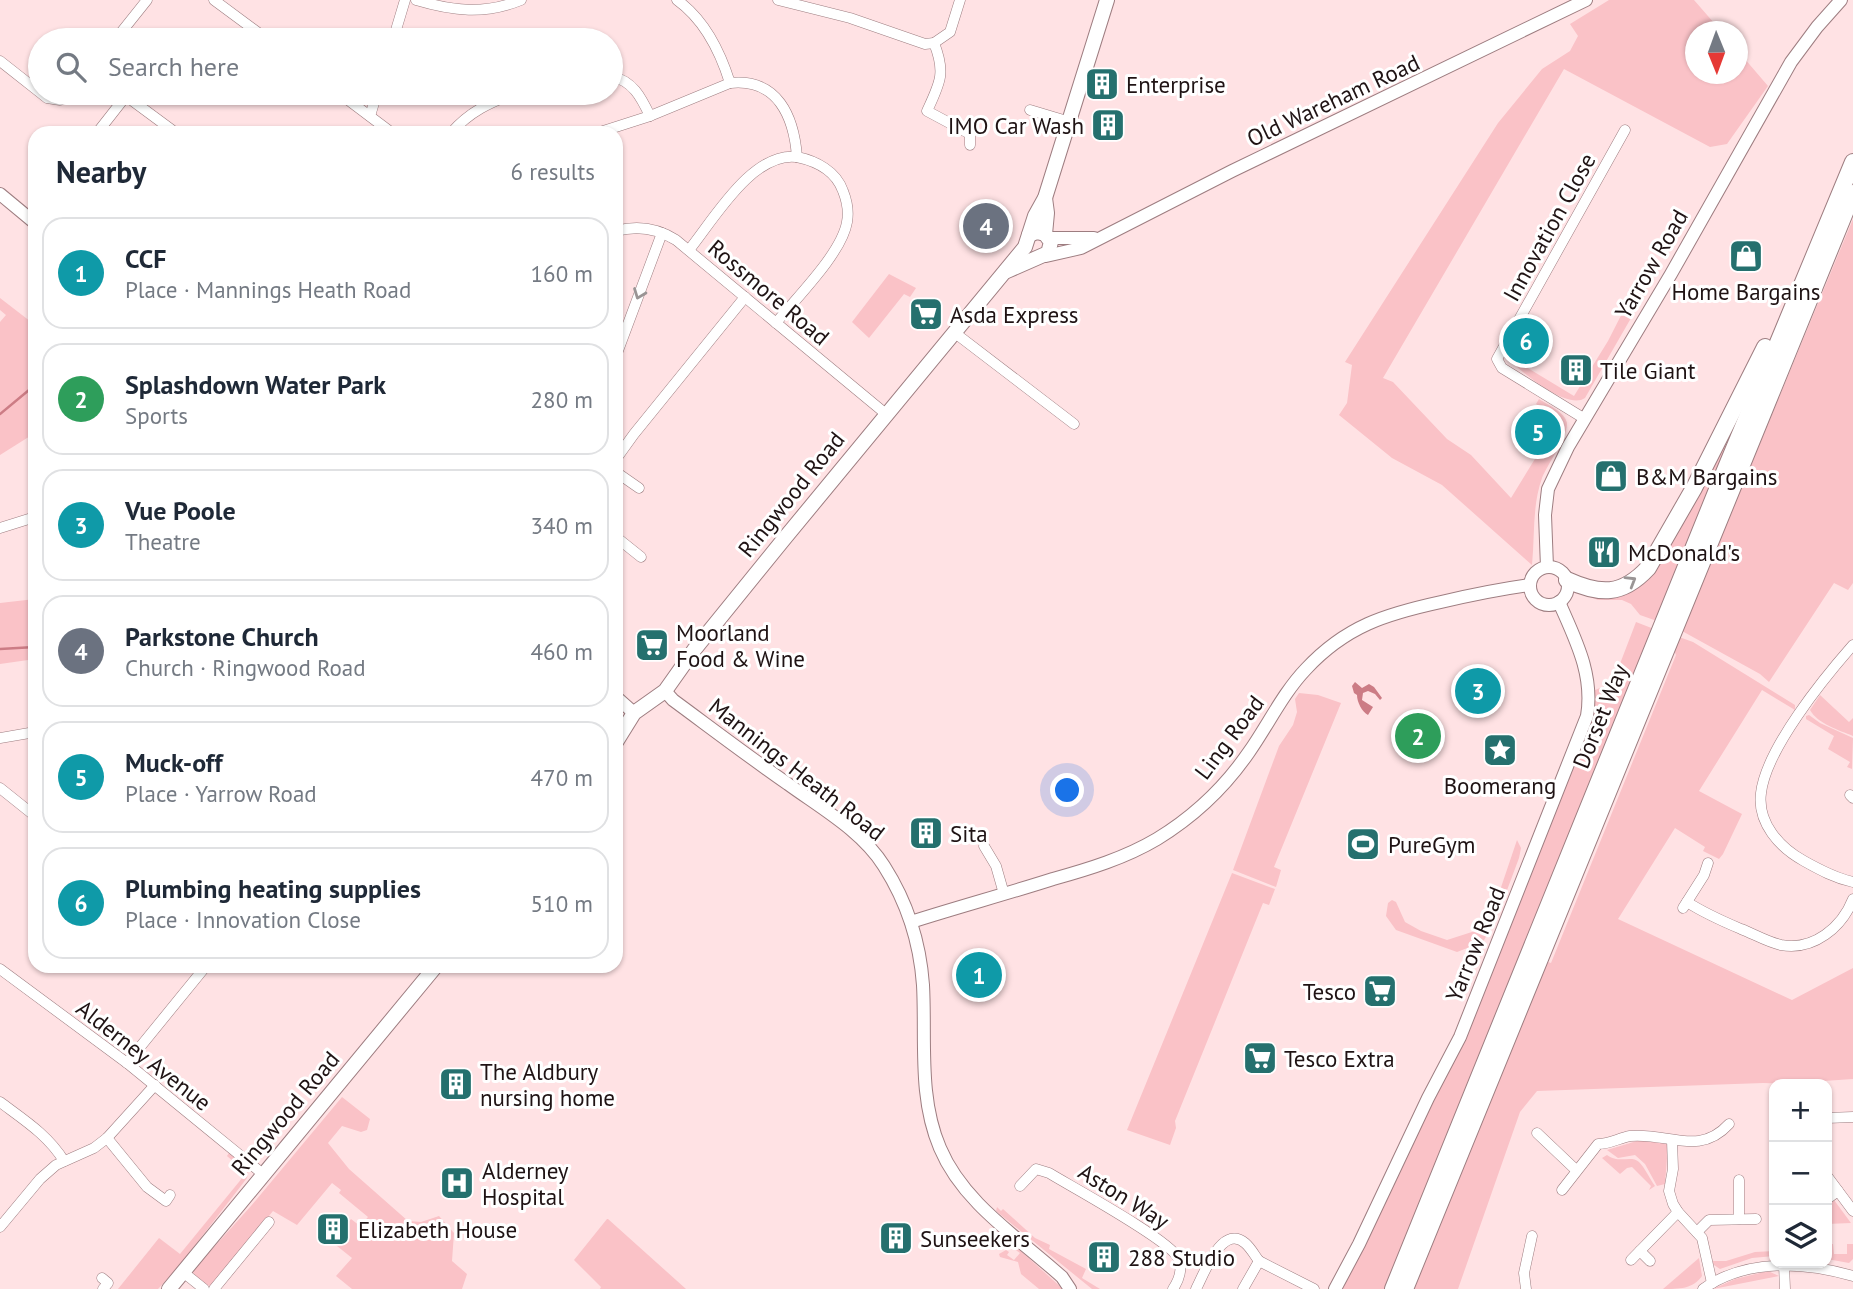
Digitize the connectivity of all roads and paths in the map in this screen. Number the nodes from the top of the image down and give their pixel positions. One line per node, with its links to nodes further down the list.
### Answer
1 (147, 0): 12 (street)
2 (214, 0): 13 (street)
3 (405, 0): 14 (street)
4 (416, 0): 5 (street)
5 (521, 0)
6 (677, 0): 19 (street)
7 (778, 0): 15 (street)
8 (960, 0): 15 (street)
9 (1107, 0): 28 (main road, Ringwood Road)
10 (1586, 0): 46 (street, Old Wareham Road)
11 (1841, 0): 56 (street, Yarrow Road)
12 (125, 28)
13 (252, 28)
14 (397, 28)
15 (934, 43): 35 (street)
16 (0, 61): 18 (street)
17 (623, 81): 27 (street)
18 (28, 83)
19 (730, 83): 27 (street); 37 (street)
20 (116, 105): 29 (street)
21 (139, 105): 30 (street)
22 (355, 105): 26 (street)
23 (373, 105): 26 (street)
24 (486, 105): 32 (street)
25 (1030, 110): 28 (street)
26 (370, 116): 31 (street)
27 (650, 116): 33 (street)
28 (1070, 122): 41 (main road, Ringwood Road)
29 (102, 126)
30 (167, 126)
31 (383, 126)
32 (457, 126)
33 (619, 126)
34 (1625, 131): 56 (street, Innovation Close)
35 (970, 145)
36 (1853, 149): 66 (highway, one-way to 36)
37 (797, 157): 48 (street); 52 (street)
38 (1853, 162): 135 (highway, Dorset Way)
39 (1853, 193): 136 (highway, Dorset Way)
40 (0, 194): 42 (street)
41 (1045, 198): 45 (main road, Ringwood Road); 47 (main road, Ringwood Road)
42 (28, 213)
43 (623, 230): 44 (street, Rossmore Road)
44 (662, 233): 48 (street, Rossmore Road); 54 (street, one-way to 54)
45 (1047, 236): 46 (street, Old Wareham Road); 47 (main road); 49 (main road)
46 (1098, 237): 49 (street, Old Wareham Road)
47 (1027, 241): 49 (main road); 50 (main road, Ringwood Road)
48 (690, 250): 51 (street, Rossmore Road)
49 (1042, 257): 50 (main road, Ringwood Road)
50 (1003, 273): 53 (main road, Ringwood Road)
51 (745, 297): 52 (street, Rossmore Road); 58 (street)
52 (776, 323): 55 (street, Rossmore Road)
53 (955, 332): 55 (main road, Ringwood Road); 57 (street)
54 (623, 337)
55 (886, 414): 70 (main road, Ringwood Road)
56 (1585, 419): 65 (street, Yarrow Road)
57 (1074, 424)
58 (623, 449)
59 (623, 476): 60 (street)
60 (639, 488)
61 (28, 519): 62 (street)
62 (0, 528)
63 (623, 543): 64 (street)
64 (641, 557)
65 (1548, 567): 66 (street); 67 (street)
66 (1567, 580): 68 (street)
67 (1530, 585): 68 (street); 81 (street, Ling Road)
68 (1559, 602): 134 (street, Yarrow Road)
69 (1853, 645): 80 (street)
70 (665, 691): 72 (main road, Ringwood Road); 83 (street, Mannings Heath Road)
71 (623, 703): 72 (street)
72 (635, 713): 73 (main road, Ringwood Road)
73 (623, 731)
74 (28, 733): 75 (street)
75 (0, 738)
76 (0, 788): 77 (street)
77 (28, 810)
78 (984, 846): 81 (street)
79 (1707, 863): 82 (street)
80 (1853, 882)
81 (1004, 894): 83 (street, Ling Road)
82 (1853, 899)
83 (911, 922): 129 (street, Mannings Heath Road)
84 (0, 969): 87 (street, Alderney Avenue)
85 (200, 973): 87 (street)
86 (430, 973): 100 (main road, Ringwood Road)
87 (127, 1063): 88 (street, Alderney Avenue)
88 (155, 1085): 95 (street); 100 (street, Alderney Avenue)
89 (0, 1102): 98 (street)
90 (1853, 1117): 91 (street)
91 (1832, 1118)
92 (1727, 1132): 96 (street)
93 (1537, 1133): 97 (street)
94 (1553, 1133): 97 (street)
95 (107, 1138): 98 (street); 106 (street)
96 (1672, 1140): 99 (street); 109 (street)
97 (1546, 1142): 99 (street)
98 (64, 1161): 112 (street)
99 (1576, 1171): 104 (street)
100 (263, 1174): 123 (main road, Ringwood Road)
101 (1739, 1180): 110 (street)
102 (1832, 1183): 105 (street)
103 (1020, 1186): 130 (street, Aston Way)
104 (1562, 1190)
105 (1838, 1191): 107 (street); 108 (street)
106 (170, 1195)
107 (1832, 1195)
108 (1853, 1211)
109 (1678, 1212): 114 (street); 116 (street)
110 (1739, 1219): 111 (street); 114 (street)
111 (1756, 1219)
112 (2, 1221)
113 (269, 1222): 126 (street)
114 (1697, 1232): 125 (street)
115 (1532, 1236): 137 (street)
116 (1640, 1251): 117 (street); 119 (street)
117 (1631, 1260)
118 (1259, 1261): 131 (street); 132 (street); 133 (street)
119 (1650, 1261)
120 (1769, 1268): 125 (street)
121 (1784, 1268): 138 (street)
122 (1822, 1268): 124 (street)
123 (183, 1272): 127 (main road, Ringwood Road); 128 (street)
124 (1853, 1276)
125 (1708, 1286)
126 (217, 1288)
127 (169, 1289)
128 (204, 1289)
129 (1070, 1289)
130 (1173, 1289)
131 (1196, 1289)
132 (1243, 1289)
133 (1314, 1289)
134 (1335, 1289)
135 (1393, 1289)
136 (1405, 1289)
137 (1526, 1289)
138 (1786, 1289)

